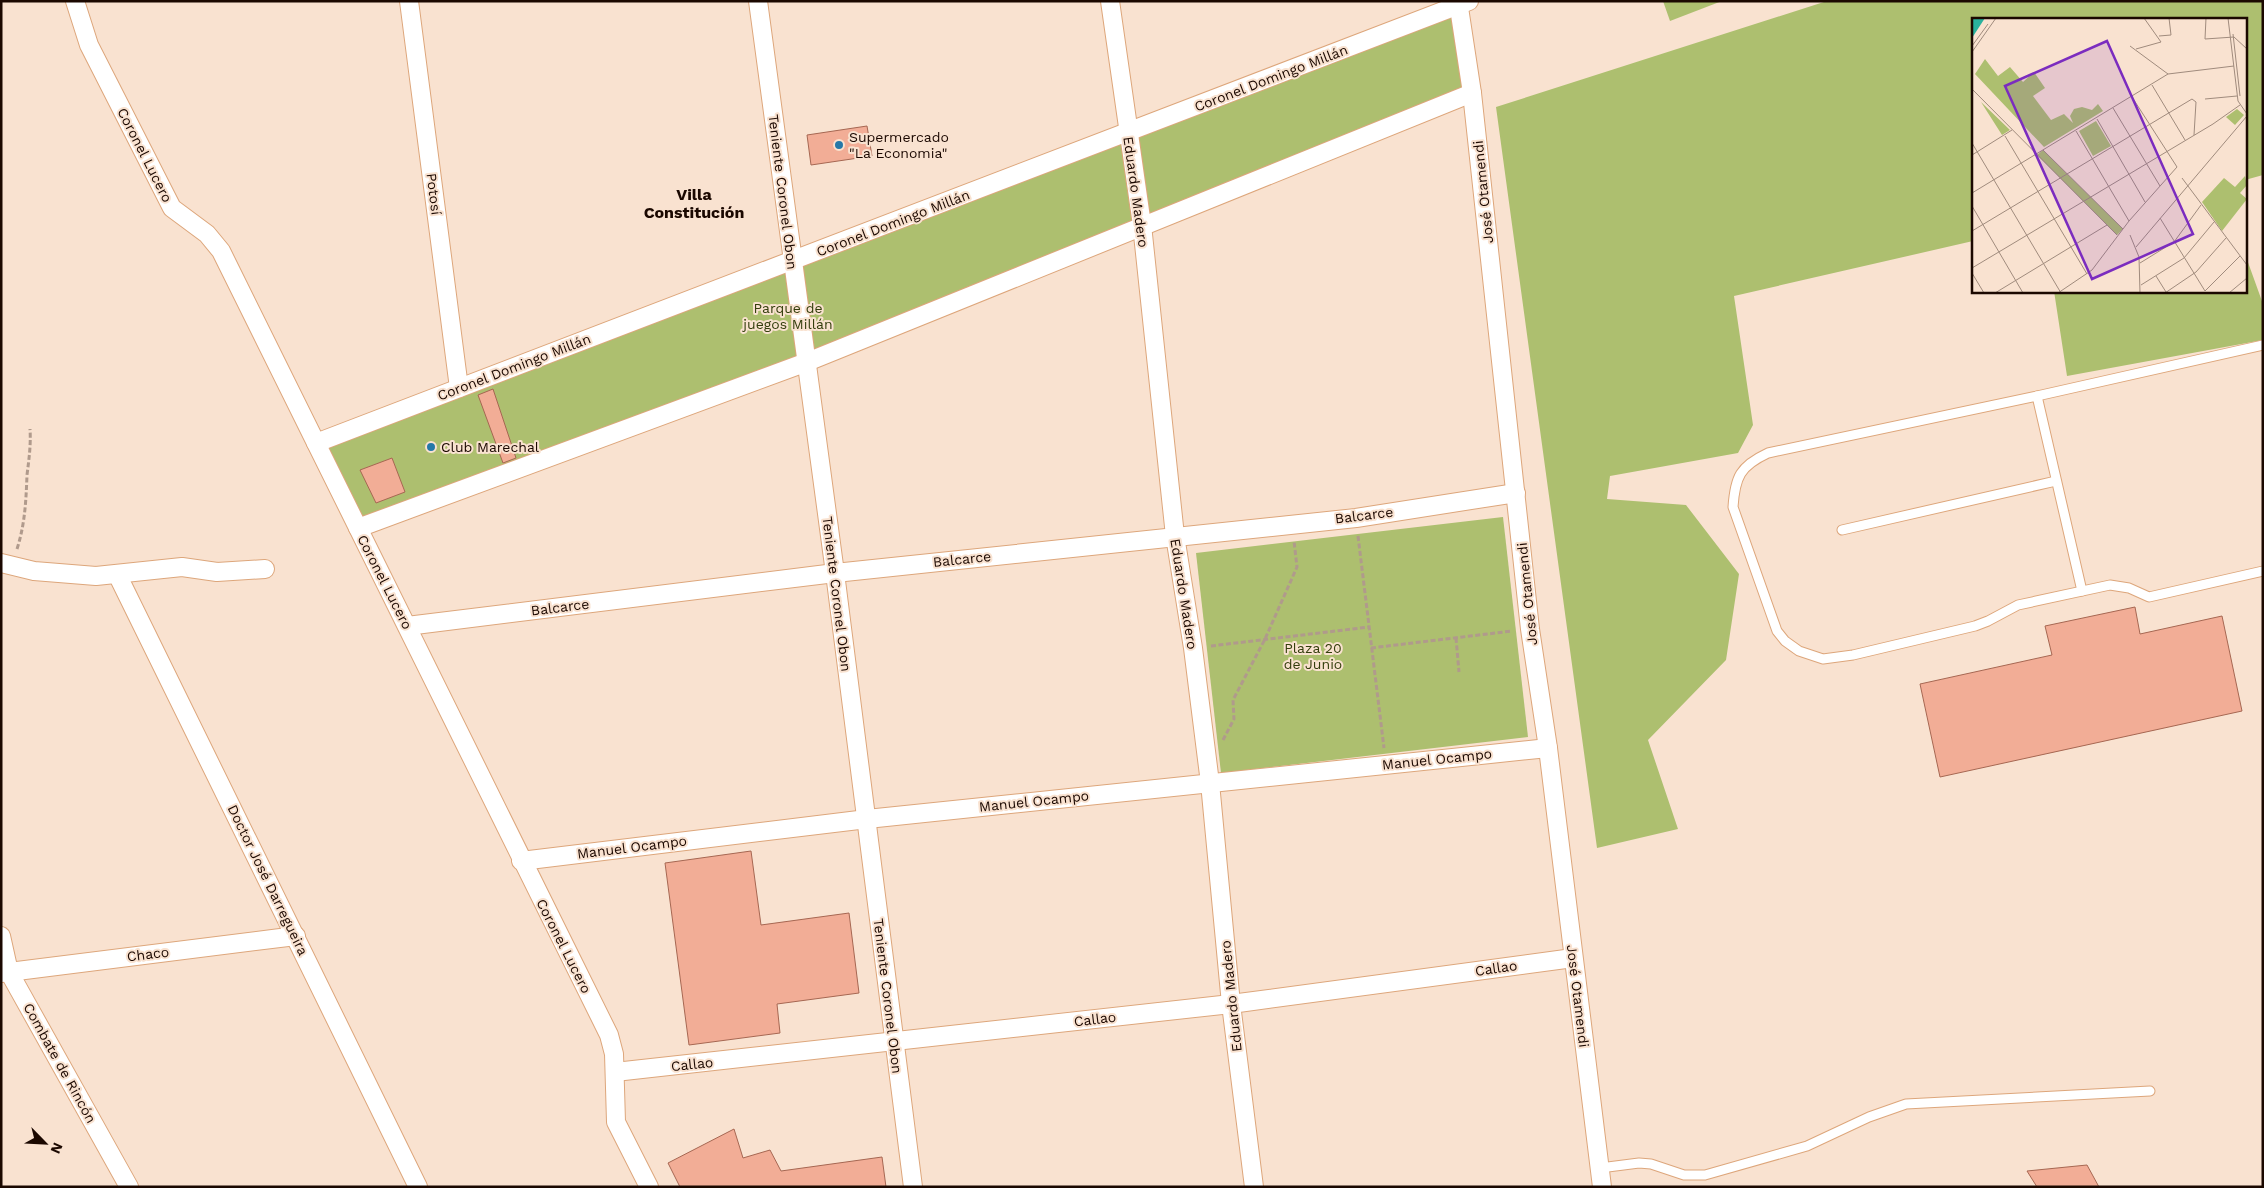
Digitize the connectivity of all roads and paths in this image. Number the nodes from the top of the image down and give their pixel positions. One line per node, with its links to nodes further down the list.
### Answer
1 (75, 1): 15 (street, Coronel Lucero)
2 (408, 1): 12 (street, Potosí)
3 (758, 1): 9 (street, Teniente Coronel Obon)
4 (1110, 1): 7 (street, Eduardo Madero)
5 (1462, 3): 6 (street, José Otamendi); 7 (street, Coronel Domingo Millán)
6 (1472, 93): 8 (street); 17 (street, José Otamendi)
7 (1128, 134): 8 (street, Eduardo Madero); 9 (street, Coronel Domingo Millán)
8 (1142, 225): 11 (street); 22 (street, Eduardo Madero)
9 (792, 262): 11 (street, Teniente Coronel Obon); 12 (street, Coronel Domingo Millán)
10 (2263, 345): 13 (lane)
11 (807, 362): 20 (street); 26 (street, Teniente Coronel Obon)
12 (459, 388): 15 (street, Coronel Domingo Millán)
13 (2037, 396): 16 (lane); 28 (lane)
14 (30, 429): 23 (path)
15 (316, 443): 20 (street, Coronel Lucero)
16 (2056, 481): 21 (lane); 28 (lane)
17 (1516, 494): 18 (street, Balcarce); 31 (street, José Otamendi)
18 (1356, 518): 19 (street, Balcarce); 30 (path)
19 (1292, 523): 22 (street, Balcarce); 33 (path)
20 (358, 528): 29 (street, Coronel Lucero)
21 (1842, 530)
22 (1175, 536): 26 (street, Balcarce); 34 (street, Eduardo Madero)
23 (6, 564): 27 (street)
24 (265, 569): 27 (street)
25 (2263, 571): 28 (lane)
26 (835, 573): 29 (street, Balcarce); 40 (street, Teniente Coronel Obon)
27 (117, 574): 43 (street, Doctor José Darregueira)
28 (2082, 590)
29 (408, 626): 41 (street, Coronel Lucero)
30 (1369, 627): 33 (path); 35 (path)
31 (1530, 629): 32 (path); 37 (street, José Otamendi)
32 (1456, 638): 35 (path); 36 (path)
33 (1265, 639): 34 (path); 39 (path)
34 (1193, 648): 39 (street, Eduardo Madero)
35 (1371, 648): 38 (path)
36 (1459, 672)
37 (1548, 748): 38 (street, Manuel Ocampo); 44 (street, José Otamendi)
38 (1386, 764): 39 (street, Manuel Ocampo)
39 (1209, 776): 40 (street, Manuel Ocampo); 46 (street, Eduardo Madero)
40 (867, 819): 41 (street, Manuel Ocampo); 47 (street, Teniente Coronel Obon)
41 (521, 861): 48 (street, Coronel Lucero)
42 (1, 936): 45 (street, Combate de Rincón)
43 (296, 936): 45 (street, Chaco); 52 (street, Doctor José Darregueira)
44 (1573, 958): 46 (street, Callao); 50 (street, José Otamendi)
45 (5, 972): 51 (street, Combate de Rincón)
46 (1231, 1004): 47 (street, Callao); 55 (street, Eduardo Madero)
47 (894, 1043): 48 (street, Callao); 54 (street, Teniente Coronel Obon)
48 (615, 1072): 53 (street, Coronel Lucero)
49 (2150, 1092): 50 (lane)
50 (1600, 1168): 56 (street, José Otamendi)
51 (129, 1187)
52 (418, 1187)
53 (649, 1187)
54 (913, 1187)
55 (1254, 1187)
56 (1602, 1187)

